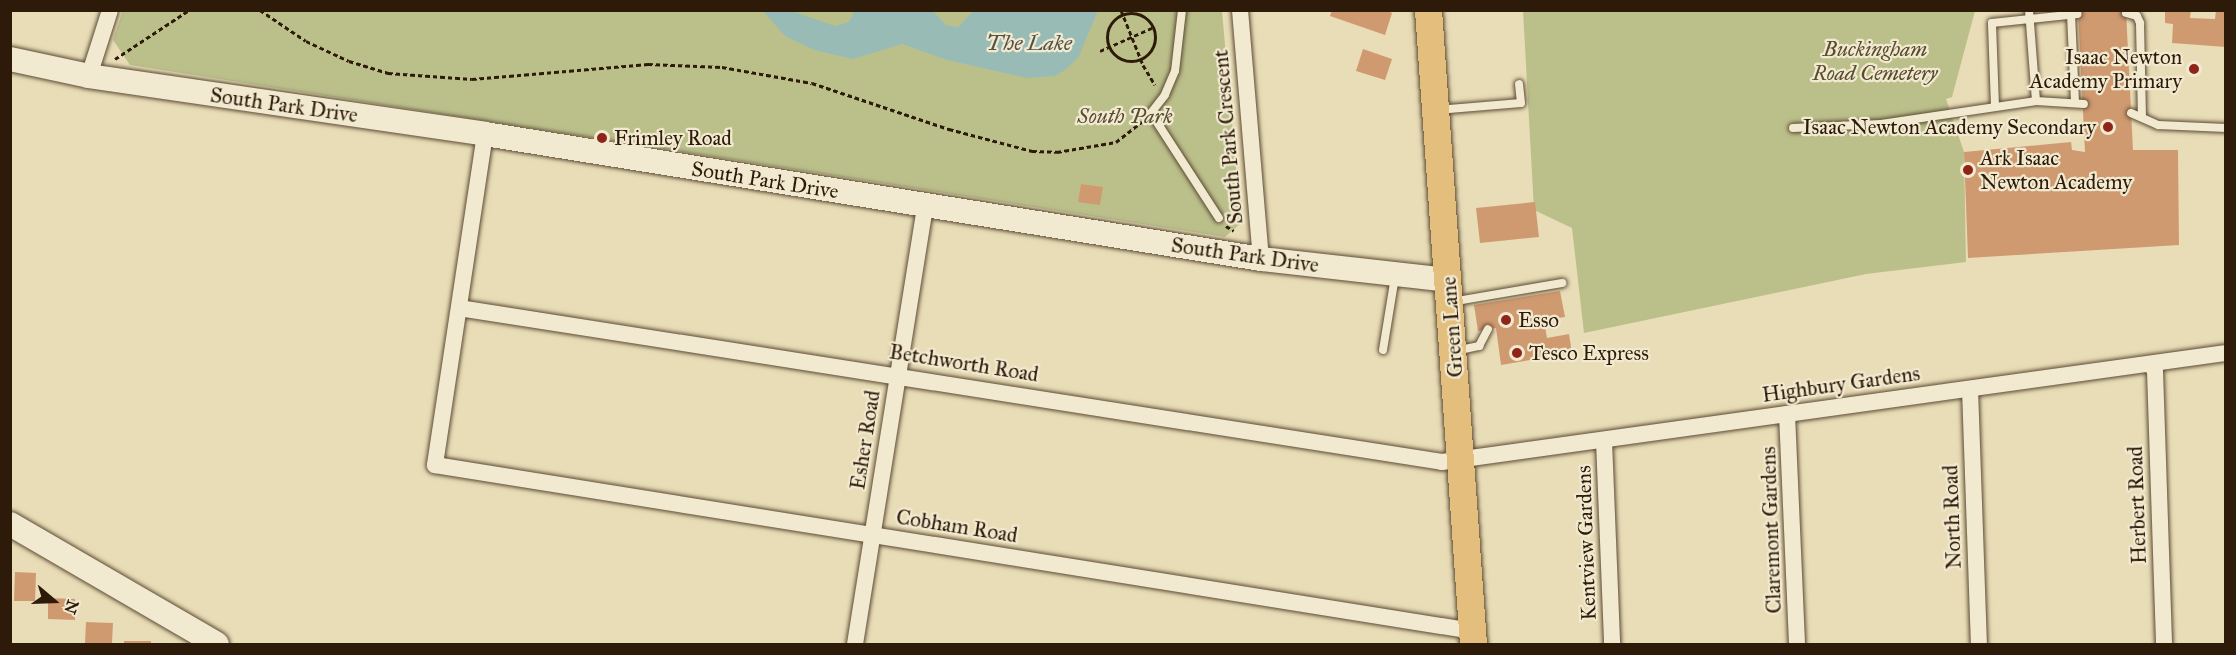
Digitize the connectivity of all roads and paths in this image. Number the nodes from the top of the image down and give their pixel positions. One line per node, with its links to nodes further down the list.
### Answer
1 (110, 10): 16 (street)
2 (189, 10): 16 (path)
3 (260, 10): 22 (path)
4 (1182, 10): 18 (lane)
5 (1240, 10): 30 (street, South Park Crescent)
6 (1428, 10): 21 (main road, Green Lane)
7 (1122, 12): 10 (path); 11 (path); 12 (path)
8 (2126, 13): 24 (lane)
9 (2029, 14): 19 (lane); 19 (lane); 20 (lane)
10 (1154, 27): 11 (path); 14 (path)
11 (1131, 36): 12 (path); 14 (path)
12 (1109, 46): 13 (path); 14 (path)
13 (1100, 51)
14 (1140, 59): 18 (path)
15 (12, 63): 16 (street, South Park Drive)
16 (88, 76): 27 (street, South Park Drive)
17 (1520, 84): 21 (lane)
18 (1165, 95): 22 (lane)
19 (2036, 101): 20 (lane)
20 (1995, 106): 25 (lane)
21 (1437, 111): 33 (main road, Green Lane)
22 (1151, 113): 29 (lane)
23 (2131, 113): 24 (lane)
24 (2142, 117): 26 (lane)
25 (1793, 128)
26 (2226, 128)
27 (485, 134): 28 (street, South Park Drive); 34 (street)
28 (925, 207): 30 (street, South Park Drive); 40 (street, Esher Road)
29 (1219, 218)
30 (1261, 259): 31 (street, South Park Drive)
31 (1395, 274): 33 (street, South Park Drive); 36 (lane)
32 (1562, 283): 33 (lane)
33 (1450, 291): 37 (main road, Green Lane)
34 (459, 308): 40 (street, Betchworth Road); 46 (street, Cobham Road)
35 (1488, 329): 37 (lane)
36 (1383, 350)
37 (1454, 352): 44 (main road, Green Lane)
38 (2226, 352): 39 (street, Highbury Gardens)
39 (2151, 365): 41 (street, Highbury Gardens); 53 (street, Herbert Road)
40 (899, 375): 44 (street, Betchworth Road); 46 (street, Esher Road)
41 (1970, 389): 42 (street, Highbury Gardens); 52 (street, North Road)
42 (1787, 414): 43 (street, Highbury Gardens); 51 (street, Claremont Gardens)
43 (1604, 441): 44 (street, Highbury Gardens); 50 (street, Kentview Gardens)
44 (1462, 461): 47 (main road, Green Lane)
45 (10, 524): 48 (street)
46 (872, 535): 47 (street, Cobham Road); 49 (street, Esher Road)
47 (1473, 638)
48 (217, 645)
49 (855, 645)
50 (1612, 645)
51 (1797, 645)
52 (1979, 645)
53 (2164, 645)

